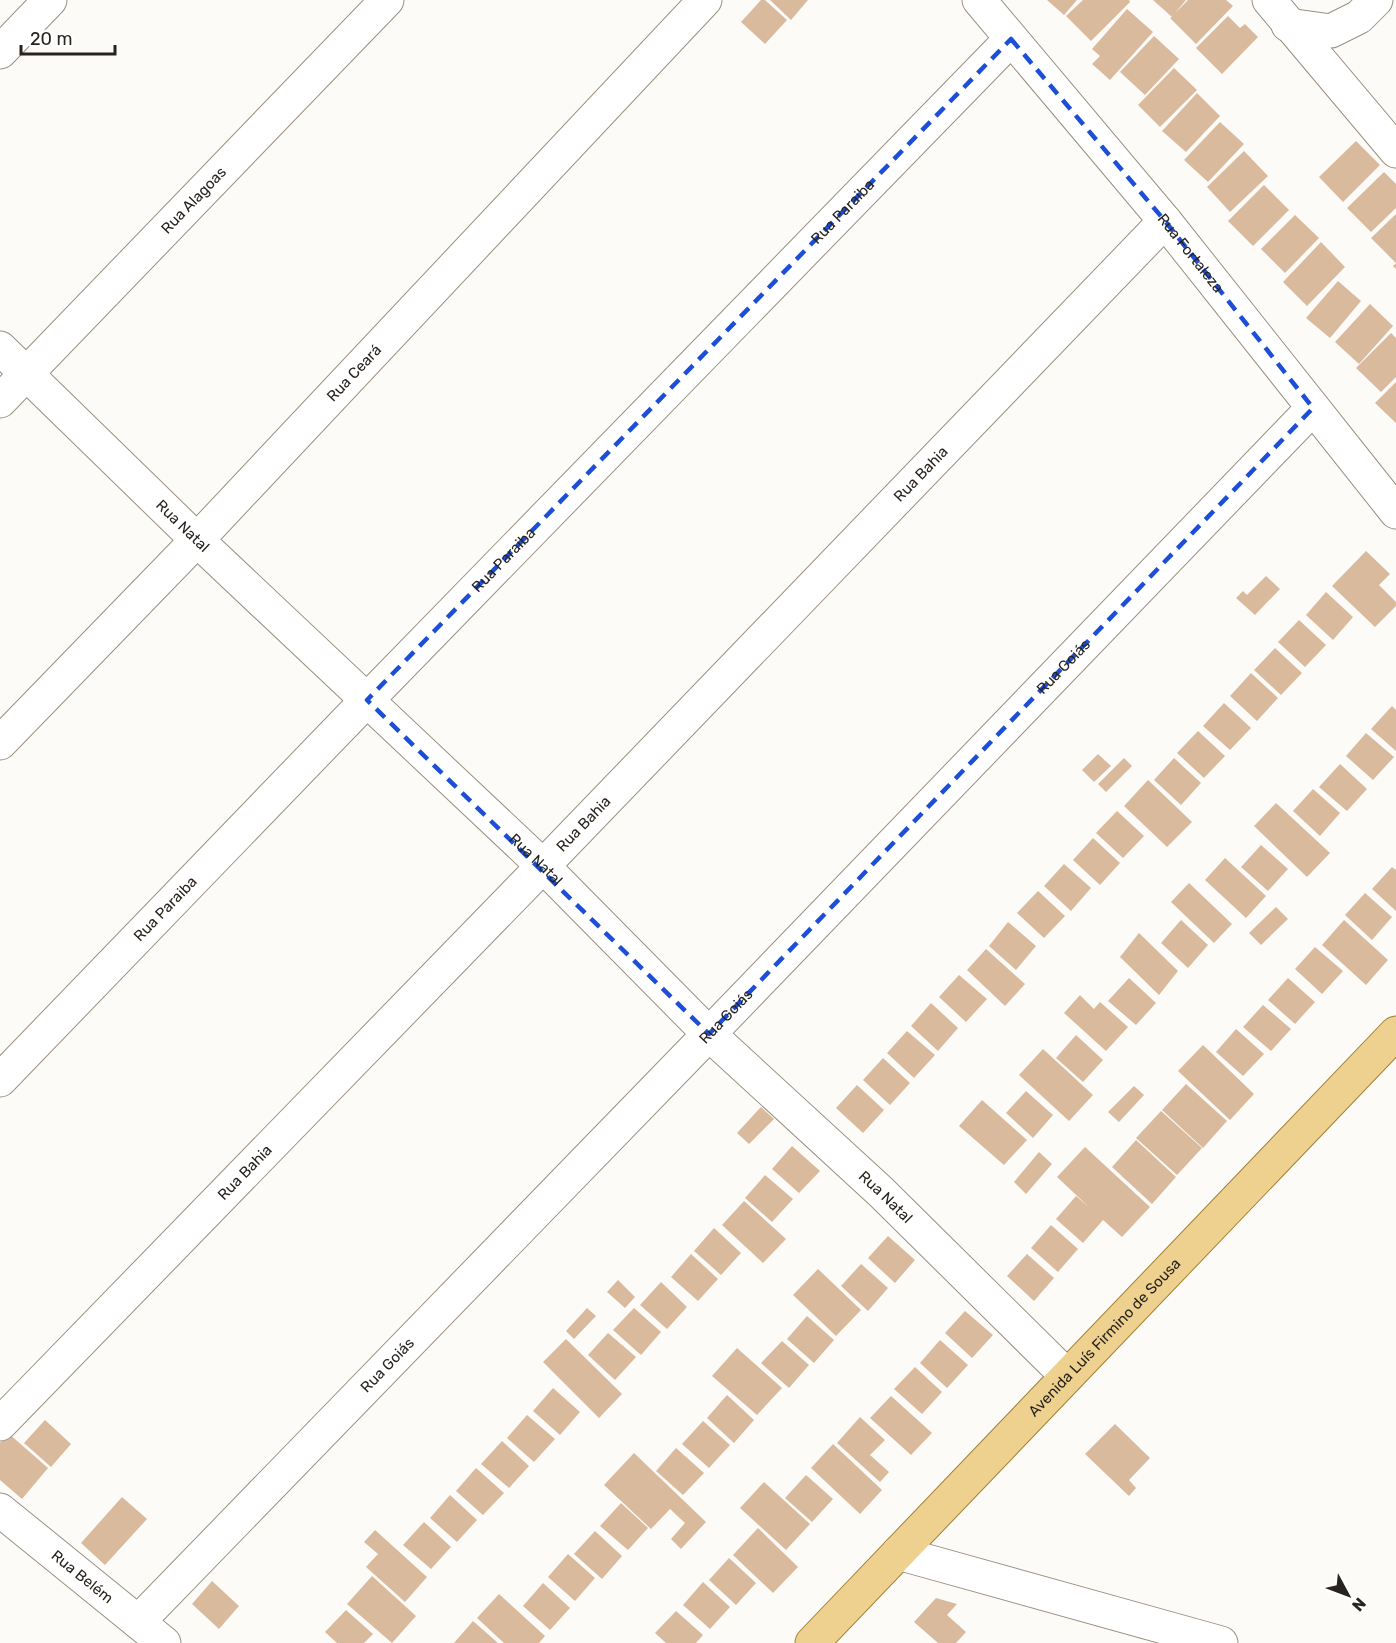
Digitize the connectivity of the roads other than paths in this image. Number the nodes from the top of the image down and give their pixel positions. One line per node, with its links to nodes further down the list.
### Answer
1 (50, 0): 8 (street)
2 (387, 0): 12 (street, Rua Alagoas)
3 (705, 0): 16 (street, Rua Ceará)
4 (979, 0): 7 (street, Rua Fortaleza)
5 (1376, 0): 6 (street)
6 (1278, 12): 9 (street)
7 (1011, 39): 10 (street, Rua Fortaleza); 17 (street, Rua Paraiba)
8 (0, 52)
9 (1396, 151)
10 (1166, 221): 14 (street, Rua Fortaleza); 19 (street, Rua Bahia)
11 (0, 348): 12 (street, Rua Natal)
12 (27, 373): 13 (street, Rua Alagoas); 16 (street, Rua Natal)
13 (0, 401)
14 (1313, 408): 15 (street, Rua Fortaleza); 21 (street, Rua Goiás)
15 (1396, 512)
16 (197, 540): 17 (street, Rua Natal); 18 (street, Rua Ceará)
17 (367, 700): 19 (street, Rua Natal); 22 (street, Rua Paraiba)
18 (0, 743)
19 (543, 866): 21 (street, Rua Natal); 24 (street, Rua Bahia)
20 (1396, 1033): 23 (main road, Avenida Luís Firmino de Sousa)
21 (709, 1034): 23 (street, Rua Natal); 27 (street, Rua Goiás)
22 (0, 1080)
23 (1067, 1376): 26 (main road, Avenida Luís Firmino de Sousa)
24 (0, 1424)
25 (0, 1510): 27 (street, Rua Belém)
26 (898, 1553): 28 (street); 30 (main road, Avenida Luís Firmino de Sousa)
27 (138, 1622): 29 (street, Rua Belém)
28 (1213, 1642)
29 (164, 1643)
30 (813, 1643)

